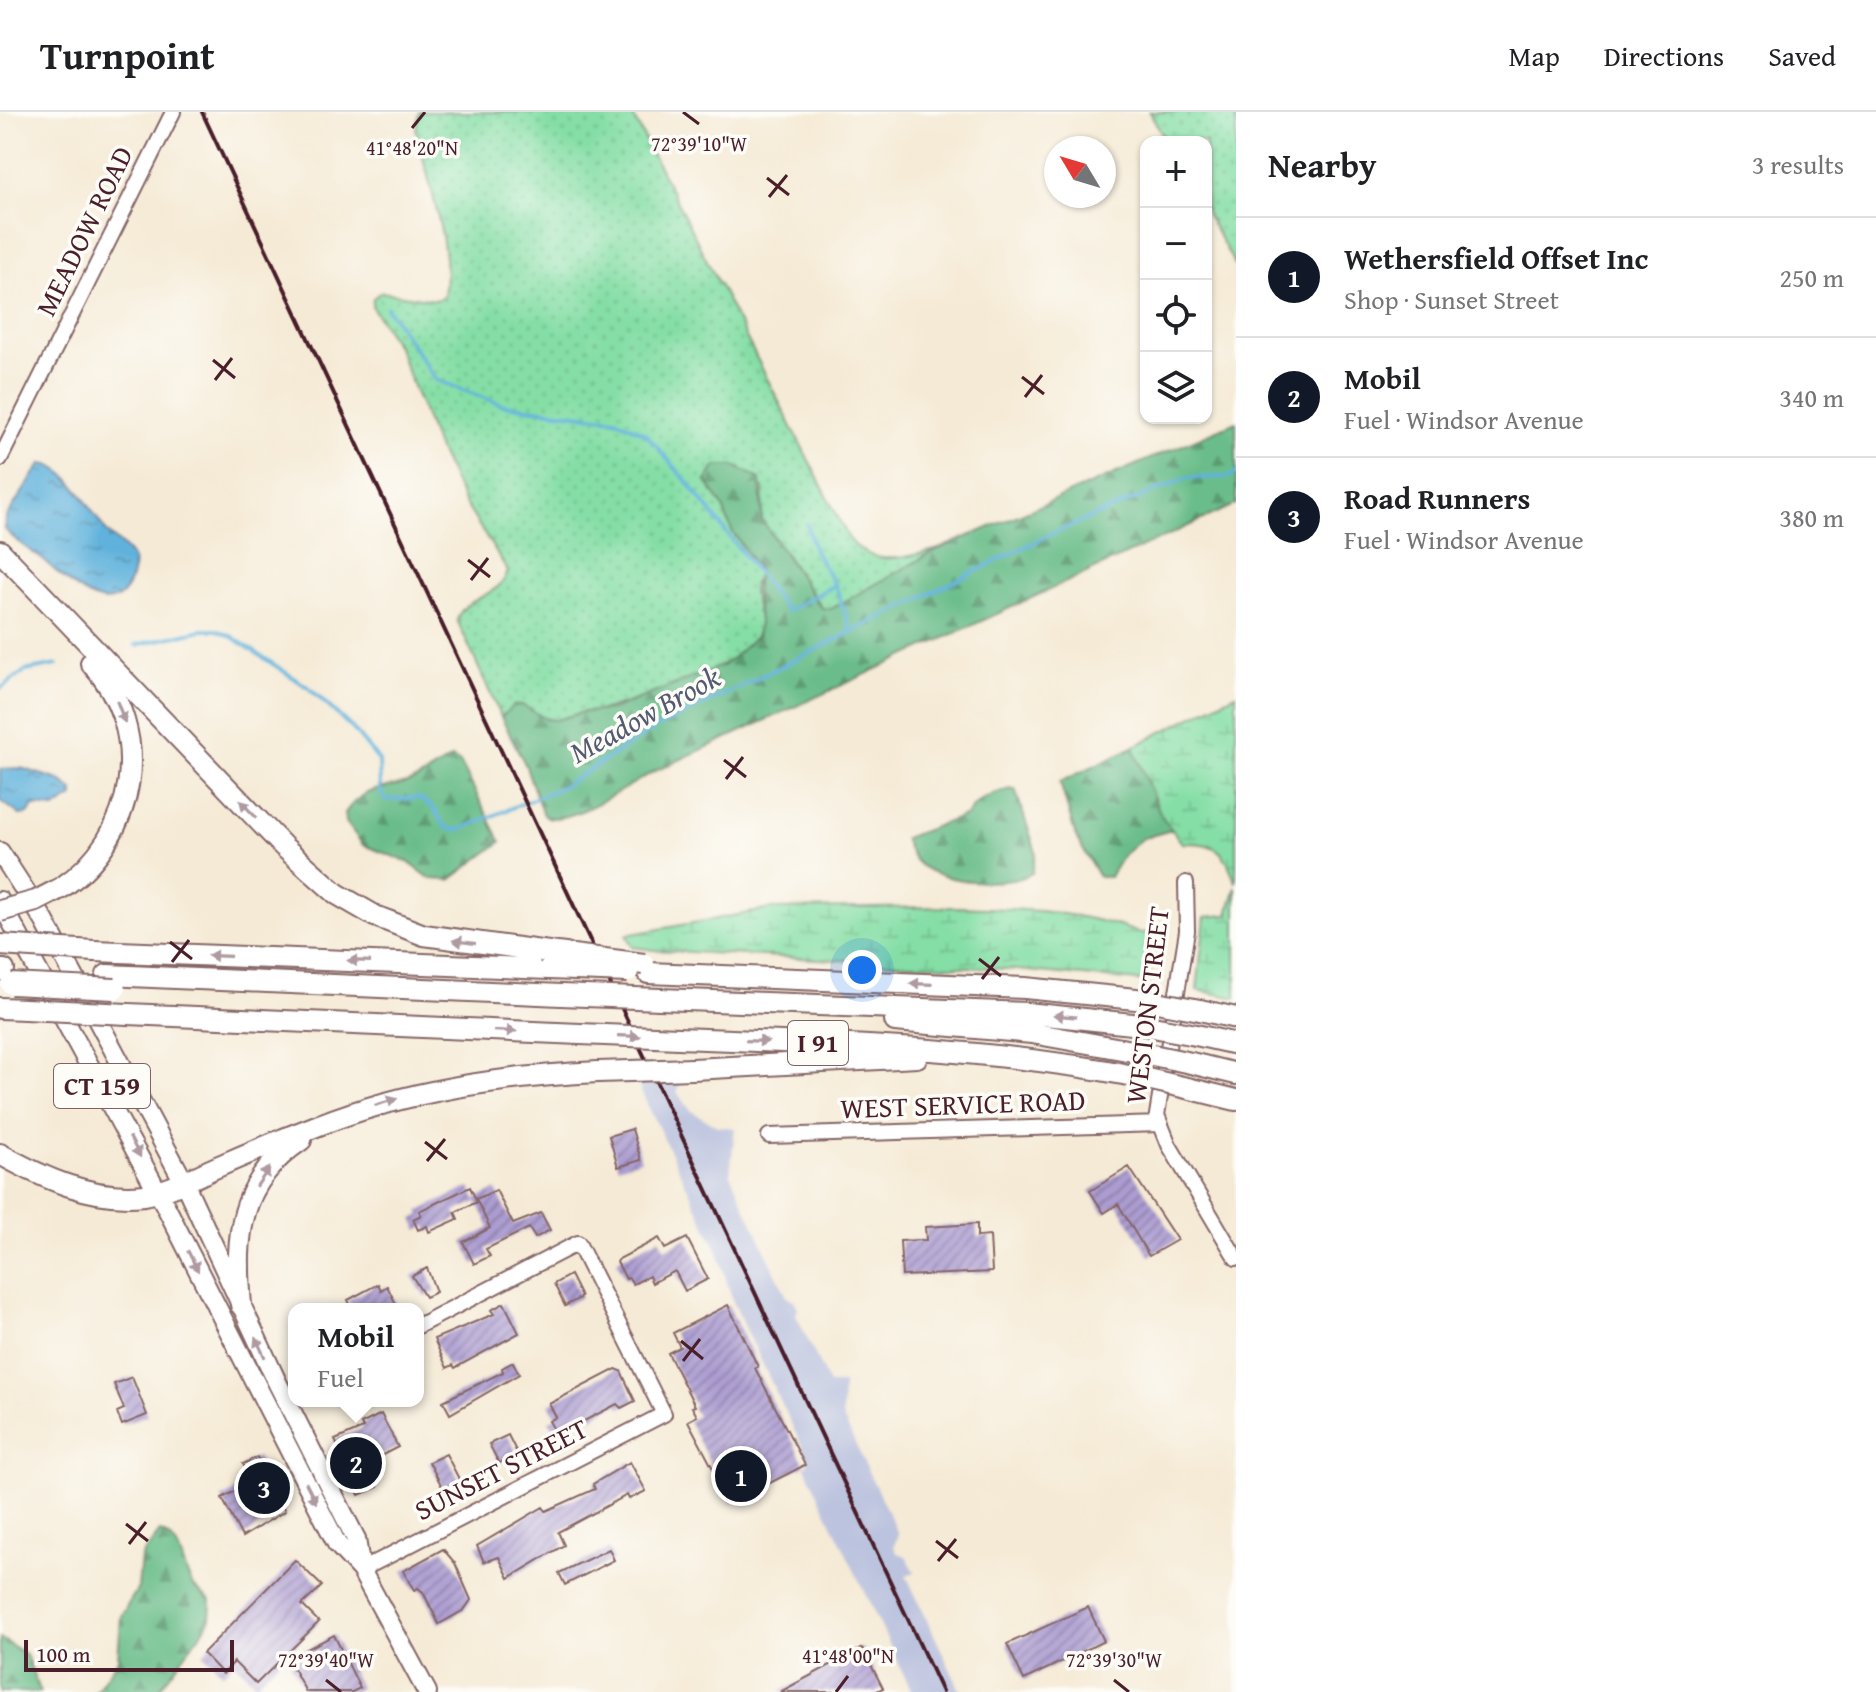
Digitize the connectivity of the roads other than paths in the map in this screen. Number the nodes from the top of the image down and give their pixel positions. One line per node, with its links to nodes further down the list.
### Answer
1 (173, 112): 2 (street, MEADOW ROAD)
2 (0, 459)
3 (0, 551): 10 (highway, one-way to 3)
4 (0, 568): 8 (highway, one-way to 8, bridge)
5 (0, 852): 23 (main road, CT 159)
6 (1186, 883): 20 (street, WESTON STREET)
7 (0, 901): 24 (main road, CT 159, one-way to 24)
8 (0, 911)
9 (0, 945): 10 (highway, I 91, one-way to 9, bridge)
10 (545, 960): 14 (highway, I 91, one-way to 10, bridge)
11 (4, 977): 12 (highway, bridge)
12 (664, 1006): 15 (highway, one-way to 12, bridge); 17 (highway, bridge)
13 (0, 1008): 16 (highway, I 91, one-way to 16, bridge)
14 (1236, 1018)
15 (1236, 1044)
16 (957, 1051): 18 (highway, I 91, bridge); 19 (highway, one-way to 16, bridge)
17 (1236, 1074)
18 (1236, 1100)
19 (339, 1117): 23 (highway); 26 (highway, one-way to 19)
20 (1160, 1124): 21 (street, WEST SERVICE ROAD); 25 (street, WESTON STREET)
21 (769, 1136)
22 (0, 1154): 24 (highway)
23 (184, 1182): 24 (highway); 26 (main road, CT 159)
24 (158, 1192): 27 (main road, CT 159, one-way to 27)
25 (1236, 1258)
26 (241, 1305): 27 (main road); 29 (main road, CT 159, one-way to 26)
27 (220, 1315): 31 (main road, CT 159)
28 (424, 1323): 35 (street, SUNSET STREET)
29 (288, 1390)
30 (288, 1392): 31 (street)
31 (265, 1404): 34 (main road, CT 159)
32 (294, 1407): 33 (main road, CT 159)
33 (303, 1435): 34 (main road); 35 (main road, CT 159)
34 (286, 1444): 35 (main road, CT 159, one-way to 35)
35 (361, 1570): 36 (main road, CT 159)
36 (422, 1684)

